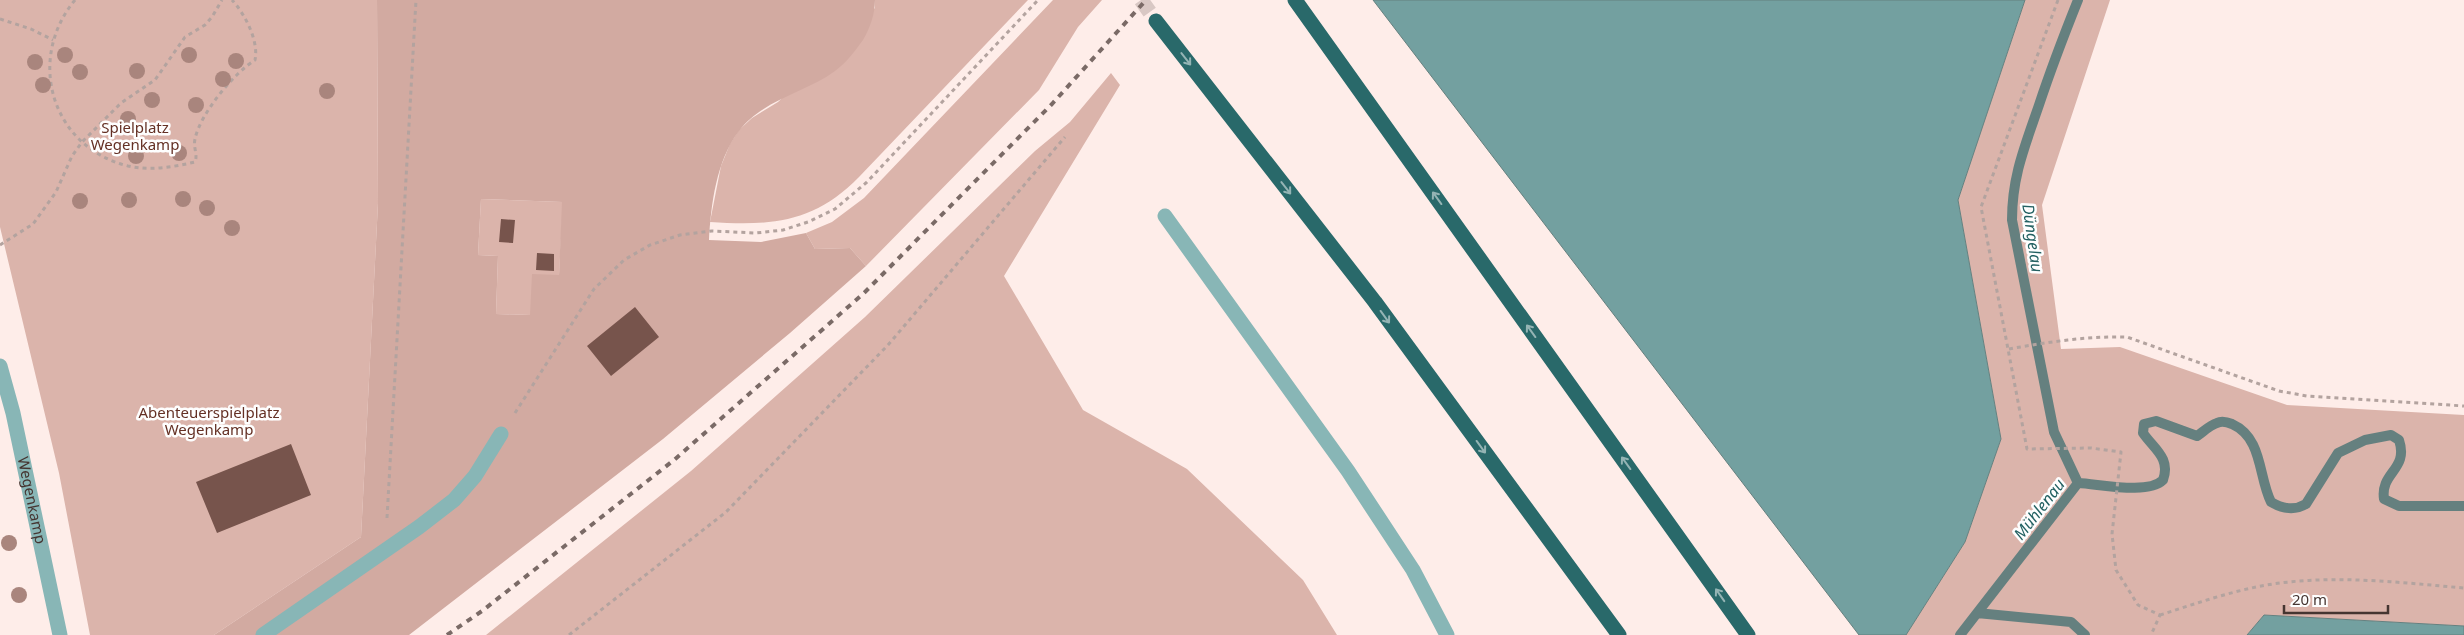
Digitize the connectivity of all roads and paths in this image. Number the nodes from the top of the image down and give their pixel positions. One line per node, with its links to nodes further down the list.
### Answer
1 (76, 0): 10 (path)
2 (222, 0): 12 (path)
3 (232, 0): 12 (path)
4 (416, 0): 19 (path)
5 (1038, 0): 18 (path)
6 (1295, 0): 27 (highway, one-way to 6)
7 (2058, 0): 15 (path)
8 (0, 19): 10 (path)
9 (1156, 21): 26 (highway, one-way to 26)
10 (53, 40): 12 (path)
11 (1065, 137): 24 (path)
12 (82, 142): 14 (path)
13 (1165, 216): 25 (street)
14 (0, 245)
15 (2009, 349): 17 (path); 21 (path)
16 (0, 366): 22 (street, Wegenkamp)
17 (2464, 406)
18 (501, 434): 19 (street)
19 (393, 545): 23 (street)
20 (2464, 588): 21 (path)
21 (2160, 615): 28 (path)
22 (60, 635)
23 (264, 635)
24 (568, 635)
25 (1447, 635)
26 (1619, 635)
27 (1748, 635)
28 (2151, 635)

